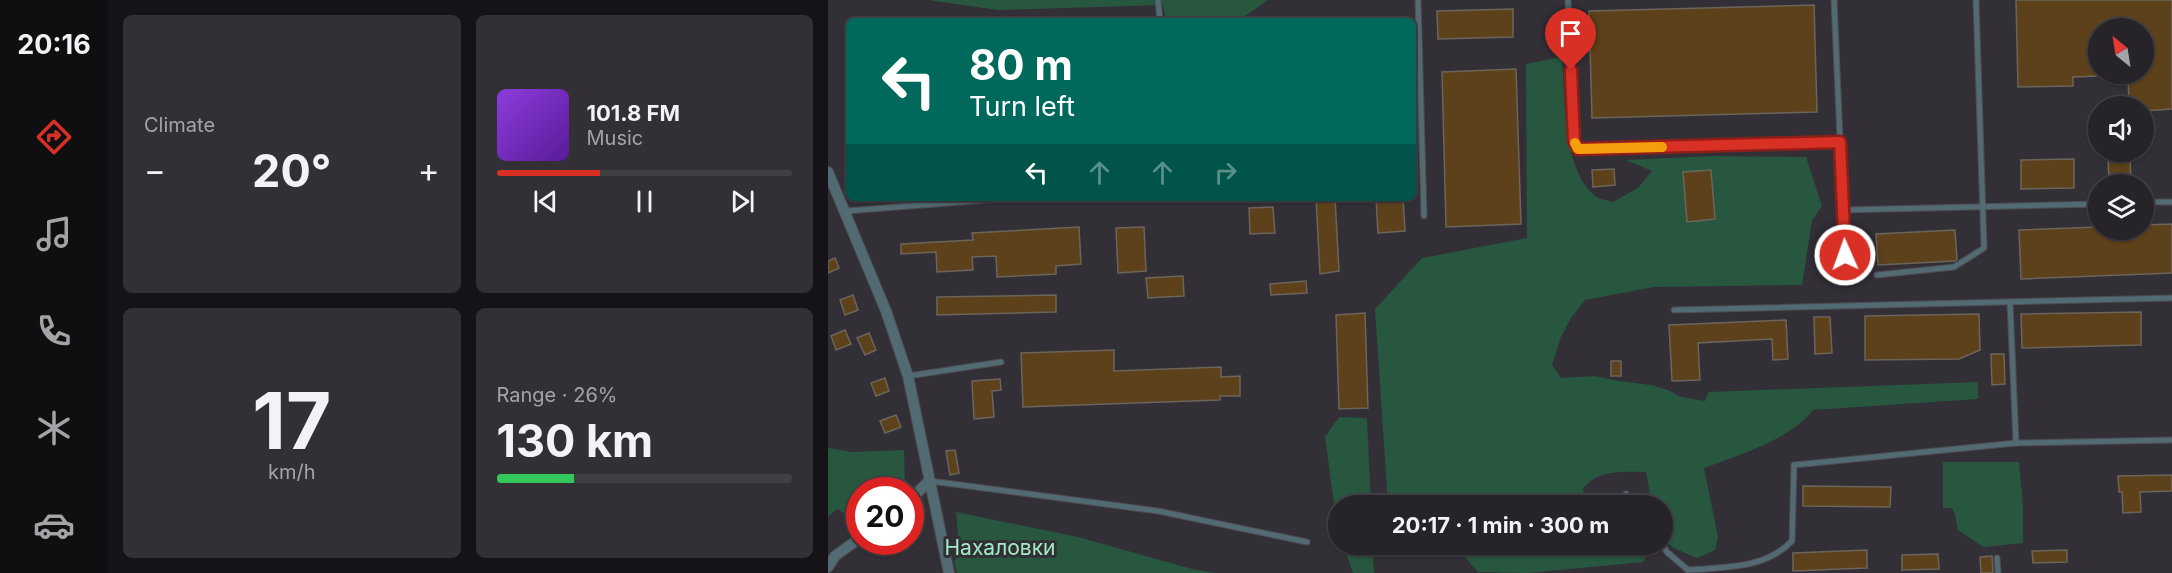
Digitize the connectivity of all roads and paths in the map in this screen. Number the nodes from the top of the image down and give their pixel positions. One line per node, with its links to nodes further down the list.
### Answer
1 (1158, 0): 6 (lane)
2 (1418, 0): 16 (lane)
3 (1568, 0): 7 (lane)
4 (1834, 0): 7 (lane)
5 (1976, 0): 13 (lane)
6 (1160, 18)
7 (1840, 142): 14 (lane)
8 (828, 172): 15 (street)
9 (973, 201): 15 (lane)
10 (2154, 202): 11 (lane)
11 (2172, 202)
12 (2088, 204): 13 (lane)
13 (1983, 207): 14 (lane); 17 (lane)
14 (1843, 210): 18 (lane)
15 (846, 211): 23 (street)
16 (1424, 216)
17 (1876, 275)
18 (1846, 278)
19 (2172, 298): 20 (lane)
20 (2010, 302): 21 (lane); 25 (lane)
21 (1674, 310)
22 (1001, 362): 23 (lane)
23 (908, 376): 26 (street)
24 (2172, 440): 25 (lane)
25 (2016, 443): 30 (lane)
26 (929, 481): 27 (street); 28 (lane); 33 (street)
27 (924, 486)
28 (1306, 542)
29 (846, 548): 32 (street)
30 (1670, 555)
31 (1997, 558): 34 (lane)
32 (828, 567)
33 (950, 573)
34 (1998, 573)

